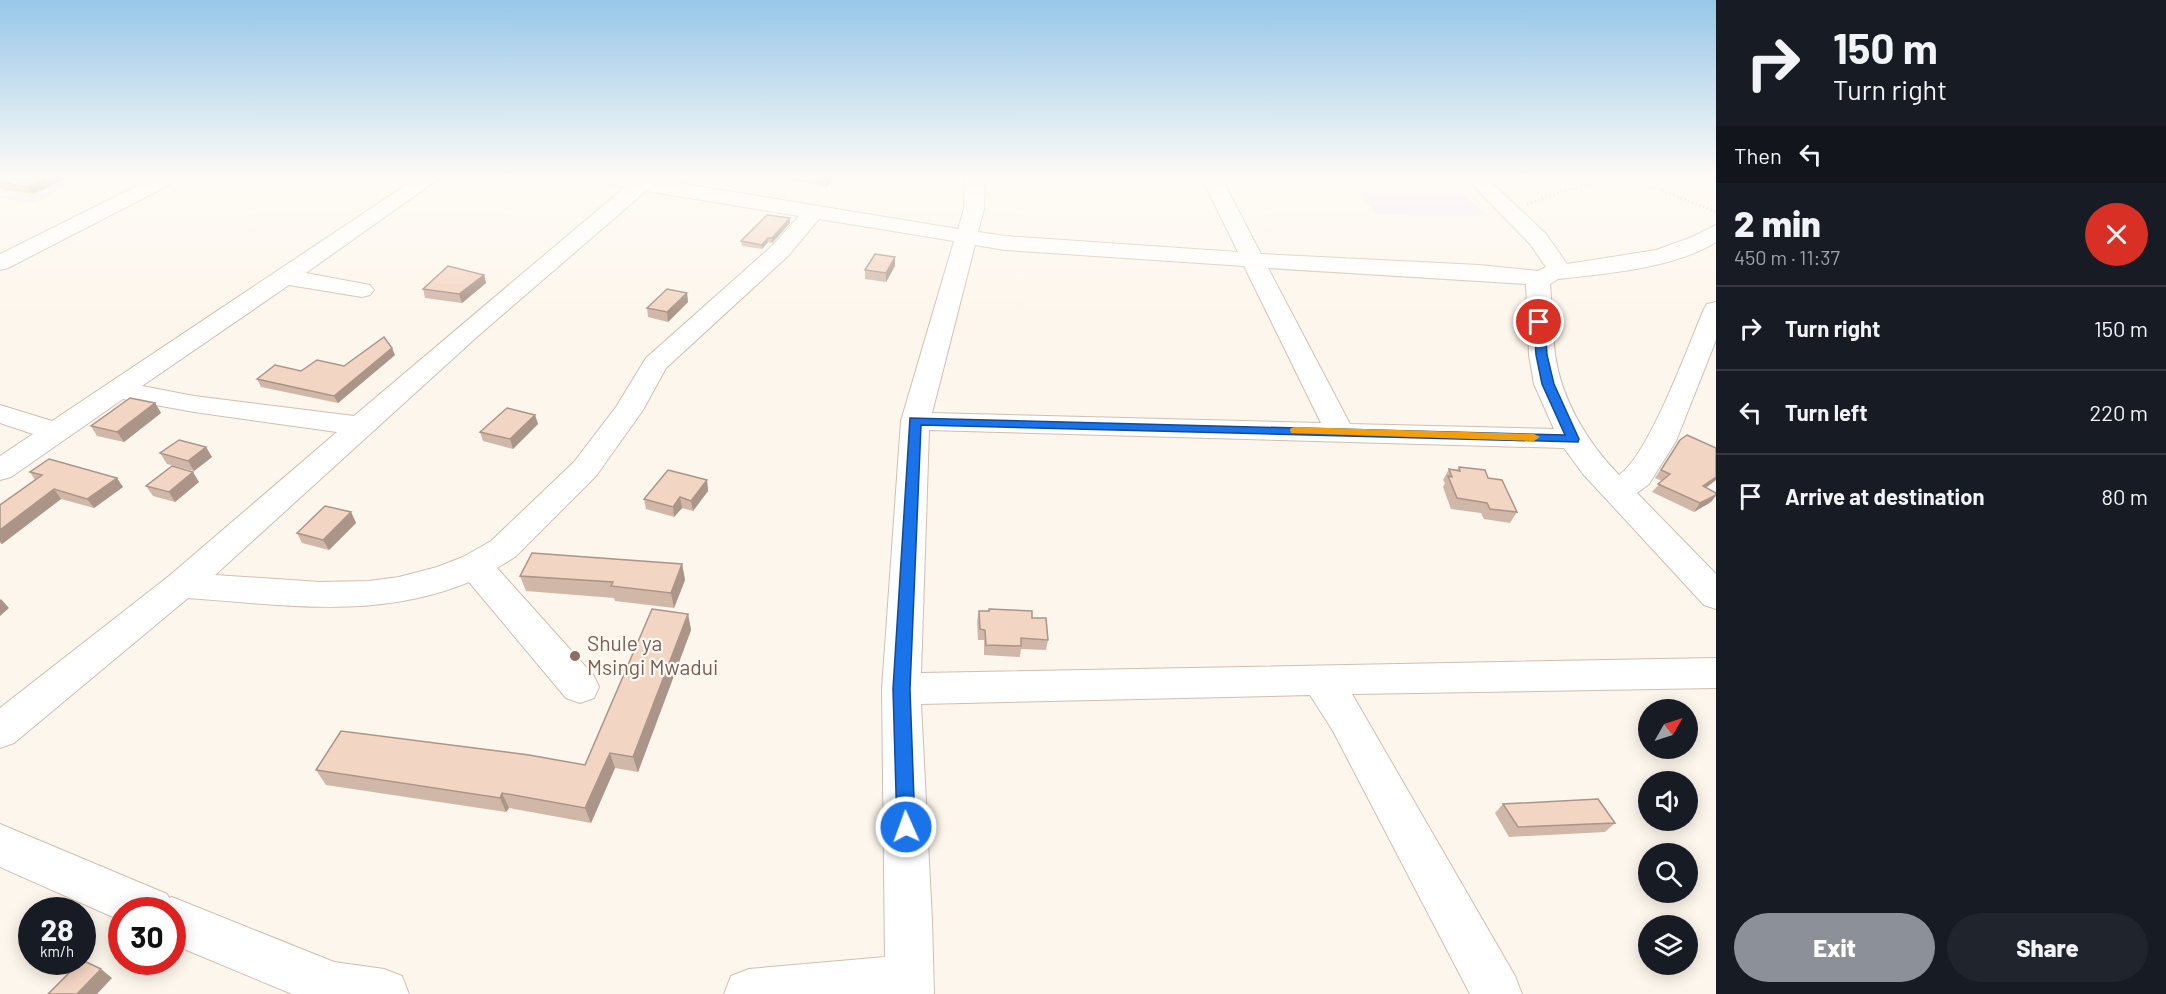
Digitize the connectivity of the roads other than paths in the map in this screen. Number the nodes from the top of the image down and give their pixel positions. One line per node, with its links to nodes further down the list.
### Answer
1 (78, 223): 14 (street)
2 (364, 223): 16 (street)
3 (596, 223): 22 (street)
4 (804, 223): 28 (street)
5 (897, 223): 10 (street)
6 (971, 223): 10 (street)
7 (1235, 223): 13 (street)
8 (1522, 223): 15 (street)
9 (1716, 231): 12 (street)
10 (968, 235): 13 (street); 21 (street)
11 (1716, 252): 12 (street)
12 (1645, 259): 15 (street)
13 (1254, 260): 15 (street); 24 (street)
14 (0, 263)
15 (1551, 275): 25 (street)
16 (285, 278): 17 (street); 19 (street)
17 (362, 290)
18 (1716, 309): 27 (street)
19 (119, 390): 22 (street); 23 (street)
20 (0, 414): 23 (street)
21 (915, 421): 24 (street); 34 (street)
22 (361, 426): 30 (street)
23 (56, 432): 26 (street)
24 (1339, 432): 25 (street)
25 (1573, 439): 27 (street)
26 (0, 470)
27 (1618, 491): 29 (street)
28 (475, 566): 30 (street); 33 (street)
29 (1711, 580)
30 (181, 585): 35 (street)
31 (1716, 673): 32 (street)
32 (1320, 679): 34 (street); 43 (street)
33 (580, 687)
34 (901, 689): 39 (street)
35 (0, 730)
36 (0, 845): 37 (street)
37 (121, 897)
38 (186, 926): 40 (street)
39 (909, 987): 42 (street)
40 (332, 991): 41 (street)
41 (384, 994)
42 (749, 994)
43 (1497, 994)

